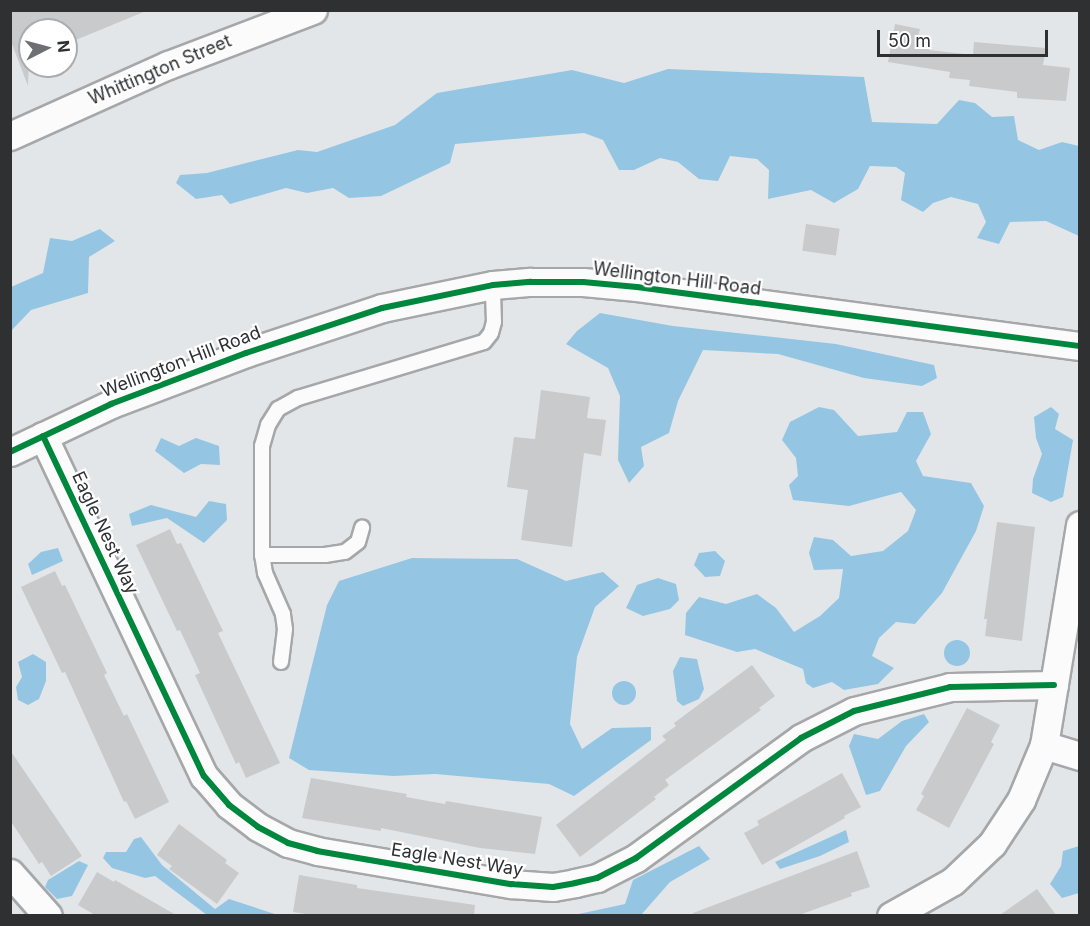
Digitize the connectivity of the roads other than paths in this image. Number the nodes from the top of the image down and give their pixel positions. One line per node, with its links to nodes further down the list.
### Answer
1 (313, 10): 2 (street, Whittington Street)
2 (10, 136)
3 (493, 285): 4 (street, Wellington Hill Road); 5 (street, Wellington Hill Road); 9 (lane)
4 (1080, 346)
5 (43, 436): 6 (street, Wellington Hill Road); 11 (street, Eagle Nest Way)
6 (10, 452)
7 (1080, 525): 11 (street)
8 (363, 528): 9 (lane)
9 (262, 555): 10 (lane)
10 (281, 662)
11 (1054, 685): 12 (street)
12 (1044, 745): 13 (street); 16 (street)
13 (1080, 756)
14 (10, 873): 15 (street)
15 (48, 915)
16 (891, 915)

